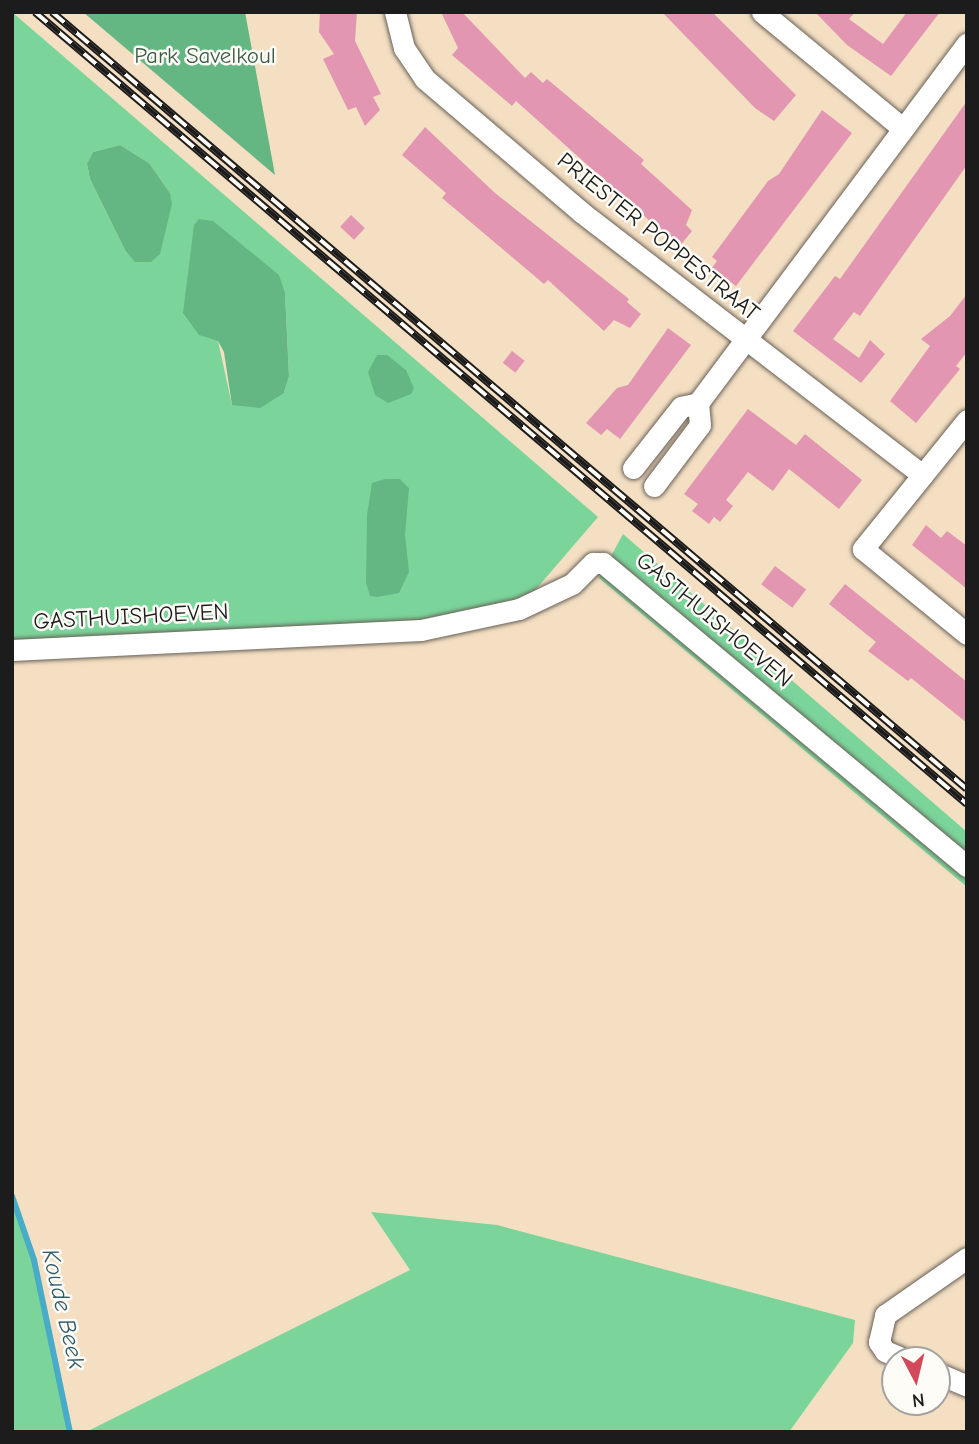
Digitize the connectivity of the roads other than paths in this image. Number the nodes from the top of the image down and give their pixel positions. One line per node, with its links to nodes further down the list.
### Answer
1 (395, 12): 5 (street, PRIESTER POPPESTRAAT)
2 (762, 12): 4 (street)
3 (967, 43): 4 (street)
4 (901, 127): 5 (street)
5 (743, 340): 6 (street); 9 (street, PRIESTER POPPESTRAAT)
6 (698, 403): 8 (street); 10 (street)
7 (967, 420): 9 (street)
8 (633, 468)
9 (917, 482): 11 (street)
10 (654, 486)
11 (967, 634)
12 (12, 650): 13 (street, GASTHUISHOEVEN)
13 (967, 866)
14 (967, 1258): 15 (street)
15 (882, 1346)

